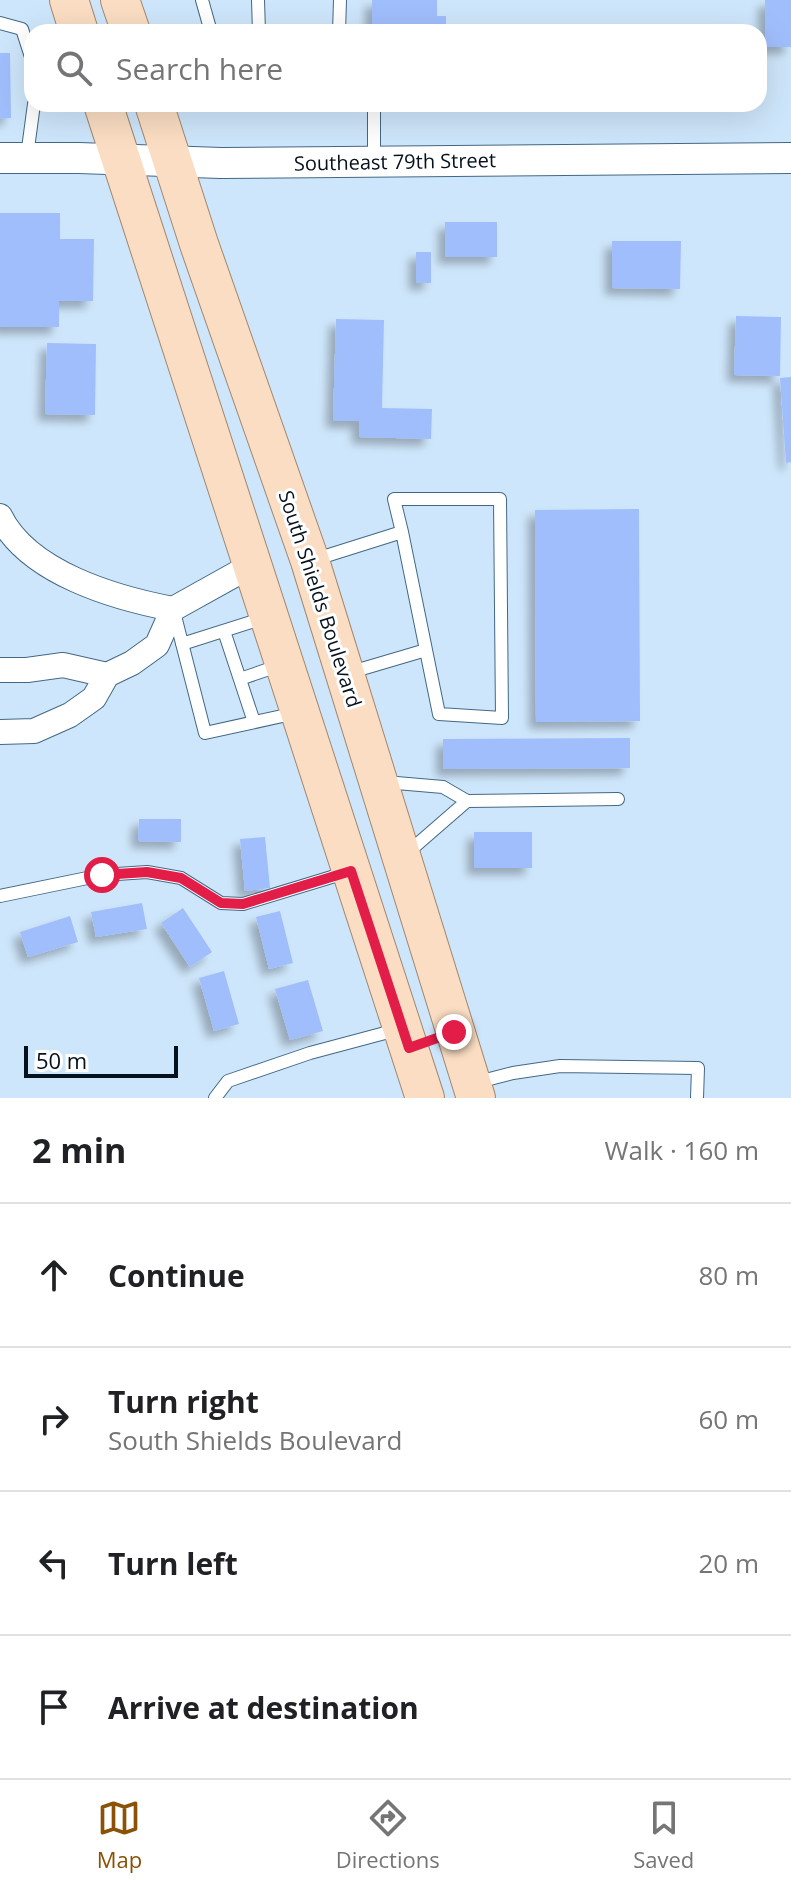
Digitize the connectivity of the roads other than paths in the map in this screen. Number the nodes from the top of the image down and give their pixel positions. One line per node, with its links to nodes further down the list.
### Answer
1 (69, 0): 7 (main road)
2 (120, 0): 8 (main road)
3 (202, 0): 9 (lane)
4 (258, 0): 10 (lane)
5 (340, 0): 11 (lane)
6 (0, 23): 12 (lane)
7 (76, 24)
8 (128, 24)
9 (209, 24)
10 (259, 24)
11 (339, 24)
12 (24, 35)
13 (31, 112): 17 (lane)
14 (106, 112): 19 (main road)
15 (157, 112): 20 (main road, South Shields Boulevard)
16 (374, 112): 21 (lane)
17 (14, 158): 19 (street, Southeast 79th Street)
18 (791, 158): 21 (street, Southeast 79th Street)
19 (122, 159): 20 (street, Southeast 79th Street); 25 (main road)
20 (173, 161): 21 (street, Southeast 79th Street); 24 (main road, South Shields Boulevard)
21 (374, 162)
22 (3, 527): 26 (street)
23 (402, 532): 24 (lane); 30 (lane); 30 (lane)
24 (310, 561): 33 (main road, South Shields Boulevard)
25 (252, 565): 26 (street); 27 (main road)
26 (173, 609): 29 (lane); 34 (street)
27 (268, 617): 28 (lane); 31 (main road)
28 (224, 631): 29 (lane); 35 (lane)
29 (182, 644): 37 (lane)
30 (426, 650): 33 (lane)
31 (284, 664): 35 (lane); 36 (main road)
32 (0, 670): 34 (street)
33 (345, 674): 39 (main road, South Shields Boulevard)
34 (107, 675): 38 (street)
35 (240, 679): 37 (lane)
36 (300, 712): 37 (lane); 43 (main road)
37 (254, 722)
38 (0, 732)
39 (379, 782): 41 (lane); 42 (main road, South Shields Boulevard)
40 (618, 799): 41 (lane)
41 (467, 801): 42 (lane)
42 (402, 858): 45 (main road, South Shields Boulevard)
43 (351, 871): 44 (lane); 46 (main road)
44 (0, 896)
45 (454, 1032): 46 (main road); 47 (main road, South Shields Boulevard)
46 (406, 1038): 48 (lane); 49 (main road)
47 (473, 1091): 50 (lane)
48 (215, 1098)
49 (425, 1098)
50 (697, 1098)

